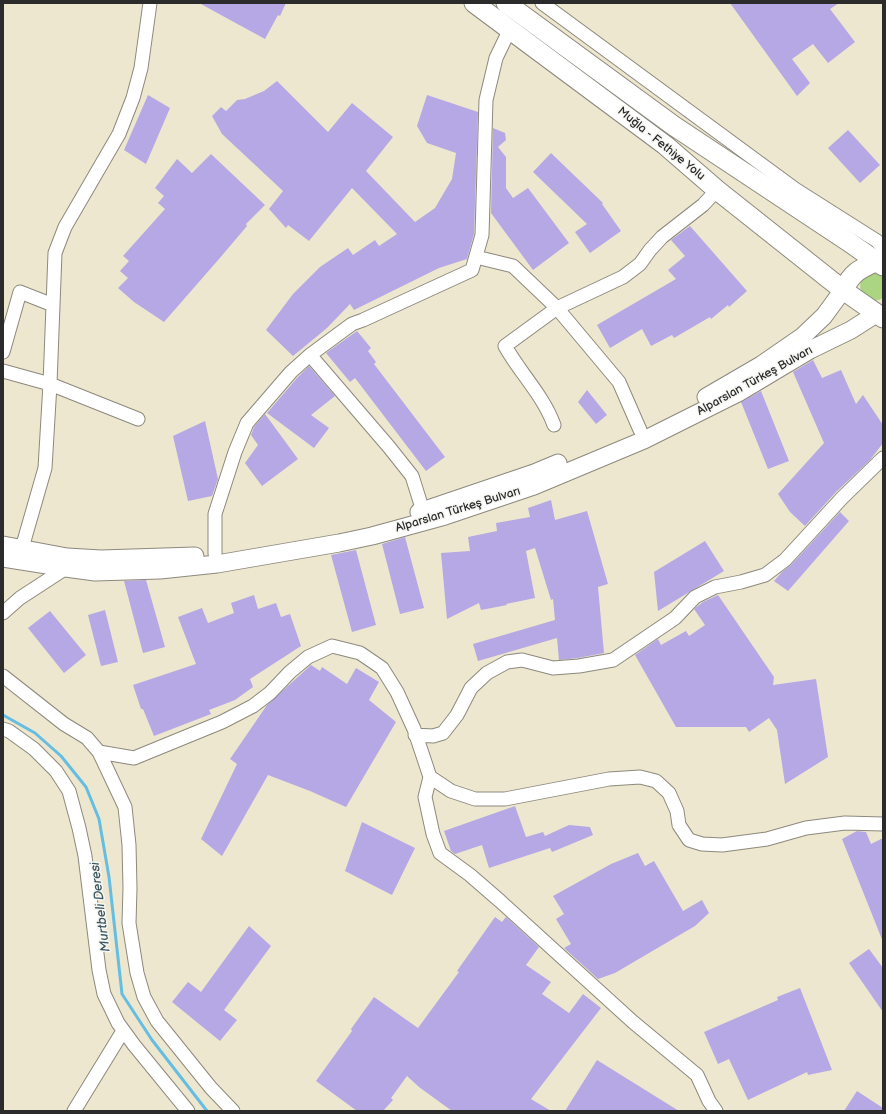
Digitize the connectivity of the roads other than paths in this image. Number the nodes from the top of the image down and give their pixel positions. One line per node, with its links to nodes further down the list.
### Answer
1 (150, 3): 10 (street)
2 (474, 3): 5 (highway, Muğla - Fethiye Yolu)
3 (506, 3): 8 (highway, Muğla - Fethiye Yolu)
4 (542, 3): 8 (street)
5 (510, 29): 6 (highway, Muğla - Fethiye Yolu); 7 (street)
6 (717, 190): 9 (highway, Muğla - Fethiye Yolu); 11 (street)
7 (476, 257): 11 (street); 14 (street)
8 (881, 258): 9 (highway)
9 (843, 290): 12 (highway, Muğla - Fethiye Yolu); 19 (main road, Alparslan Türkeş Bulvarı)
10 (53, 305): 13 (street); 16 (street)
11 (558, 308): 18 (street); 19 (street)
12 (881, 314): 26 (main road, Alparslan Türkeş Bulvarı)
13 (3, 352)
14 (310, 355): 21 (street); 24 (street)
15 (3, 371): 16 (street)
16 (50, 384): 17 (street); 23 (street)
17 (138, 419)
18 (554, 425)
19 (640, 430): 21 (main road, Alparslan Türkeş Bulvarı)
20 (883, 458): 30 (street)
21 (423, 511): 24 (main road, Alparslan Türkeş Bulvarı)
22 (3, 545): 23 (main road, Alparslan Türkeş Bulvarı)
23 (22, 548): 24 (main road, Alparslan Türkeş Bulvarı)
24 (215, 554)
25 (3, 558): 26 (main road, Alparslan Türkeş Bulvarı)
26 (66, 568): 27 (street)
27 (3, 613)
28 (3, 676): 31 (street)
29 (3, 729): 34 (street)
30 (415, 735): 31 (street); 32 (street)
31 (99, 752): 37 (street)
32 (430, 777): 33 (street); 38 (street)
33 (883, 824)
34 (123, 1031): 35 (street); 36 (street)
35 (74, 1111)
36 (188, 1111)
37 (233, 1111)
38 (716, 1111)

